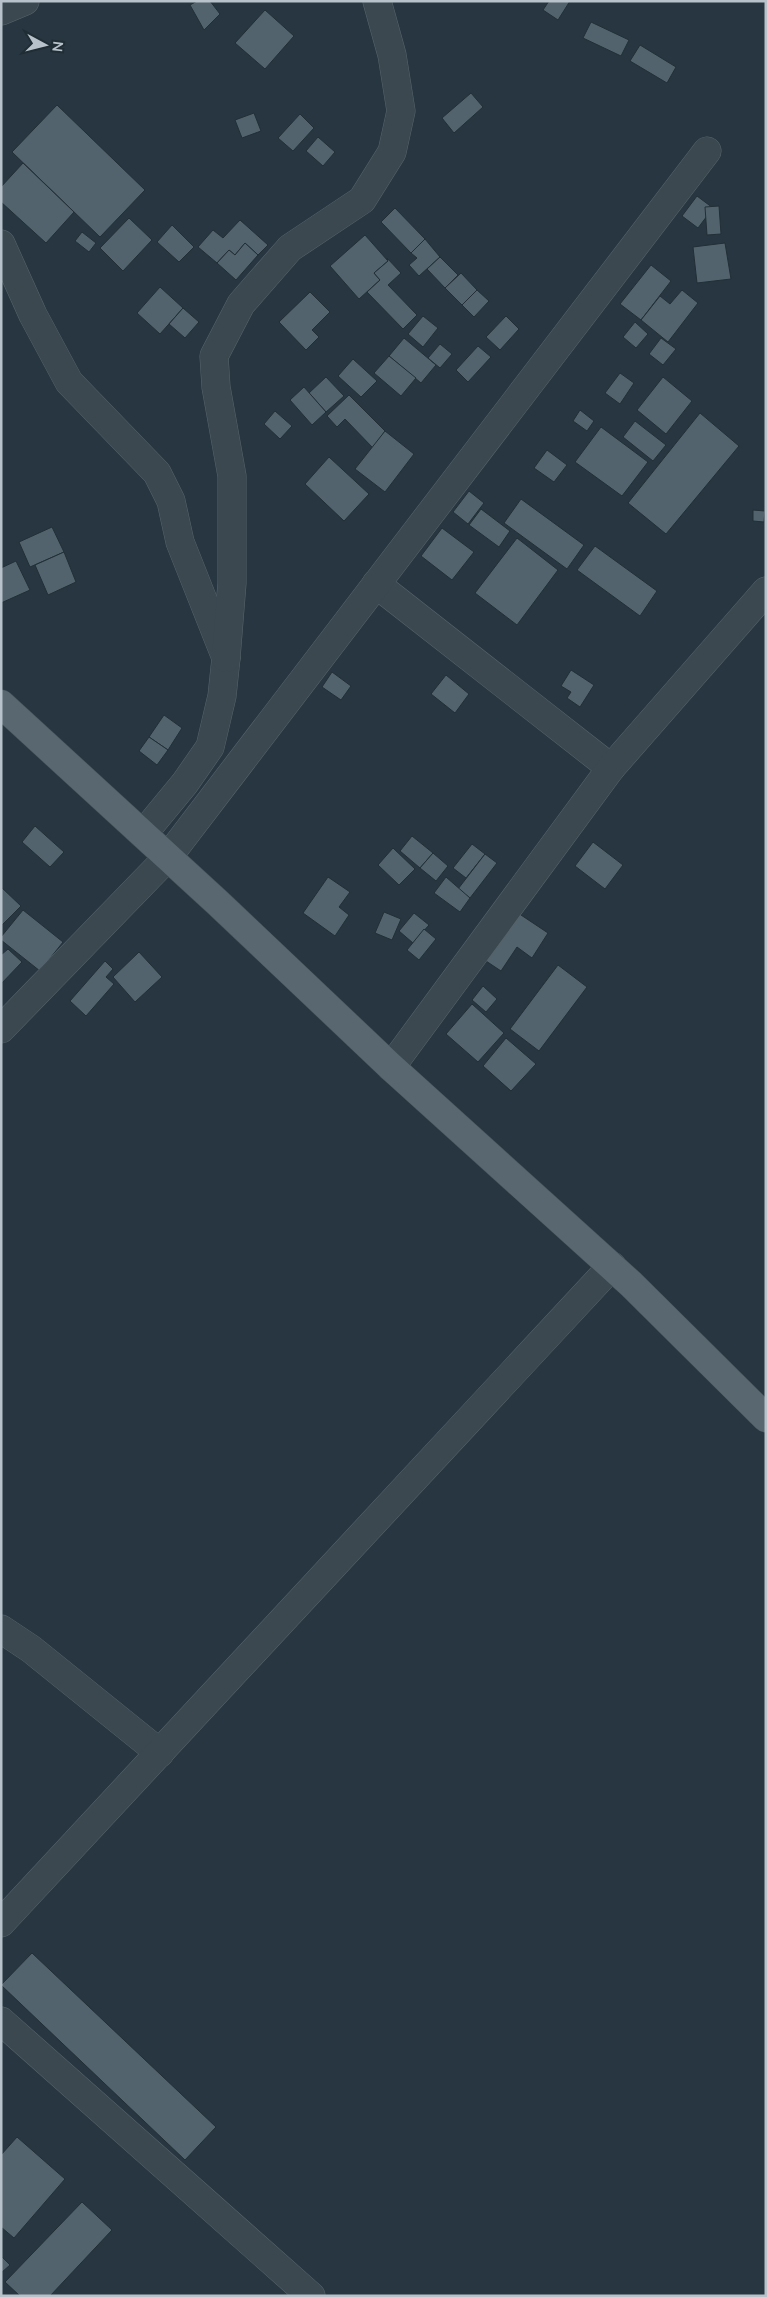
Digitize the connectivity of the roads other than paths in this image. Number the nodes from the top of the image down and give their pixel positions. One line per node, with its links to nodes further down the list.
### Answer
1 (25, 1): 3 (street)
2 (377, 1): 8 (street)
3 (1, 11)
4 (707, 151): 6 (street)
5 (1, 244): 8 (street)
6 (376, 584): 10 (street); 12 (street)
7 (766, 591): 10 (street)
8 (226, 658): 11 (street)
9 (1, 704): 11 (main road)
10 (611, 768): 14 (street)
11 (143, 834): 12 (main road)
12 (168, 856): 13 (street); 14 (main road)
13 (1, 1028)
14 (391, 1067): 15 (main road)
15 (612, 1266): 16 (main road); 18 (street)
16 (766, 1418)
17 (1, 1629): 18 (street)
18 (160, 1753): 19 (street)
19 (1, 1923)
20 (1, 2021): 21 (street)
21 (311, 2296)

